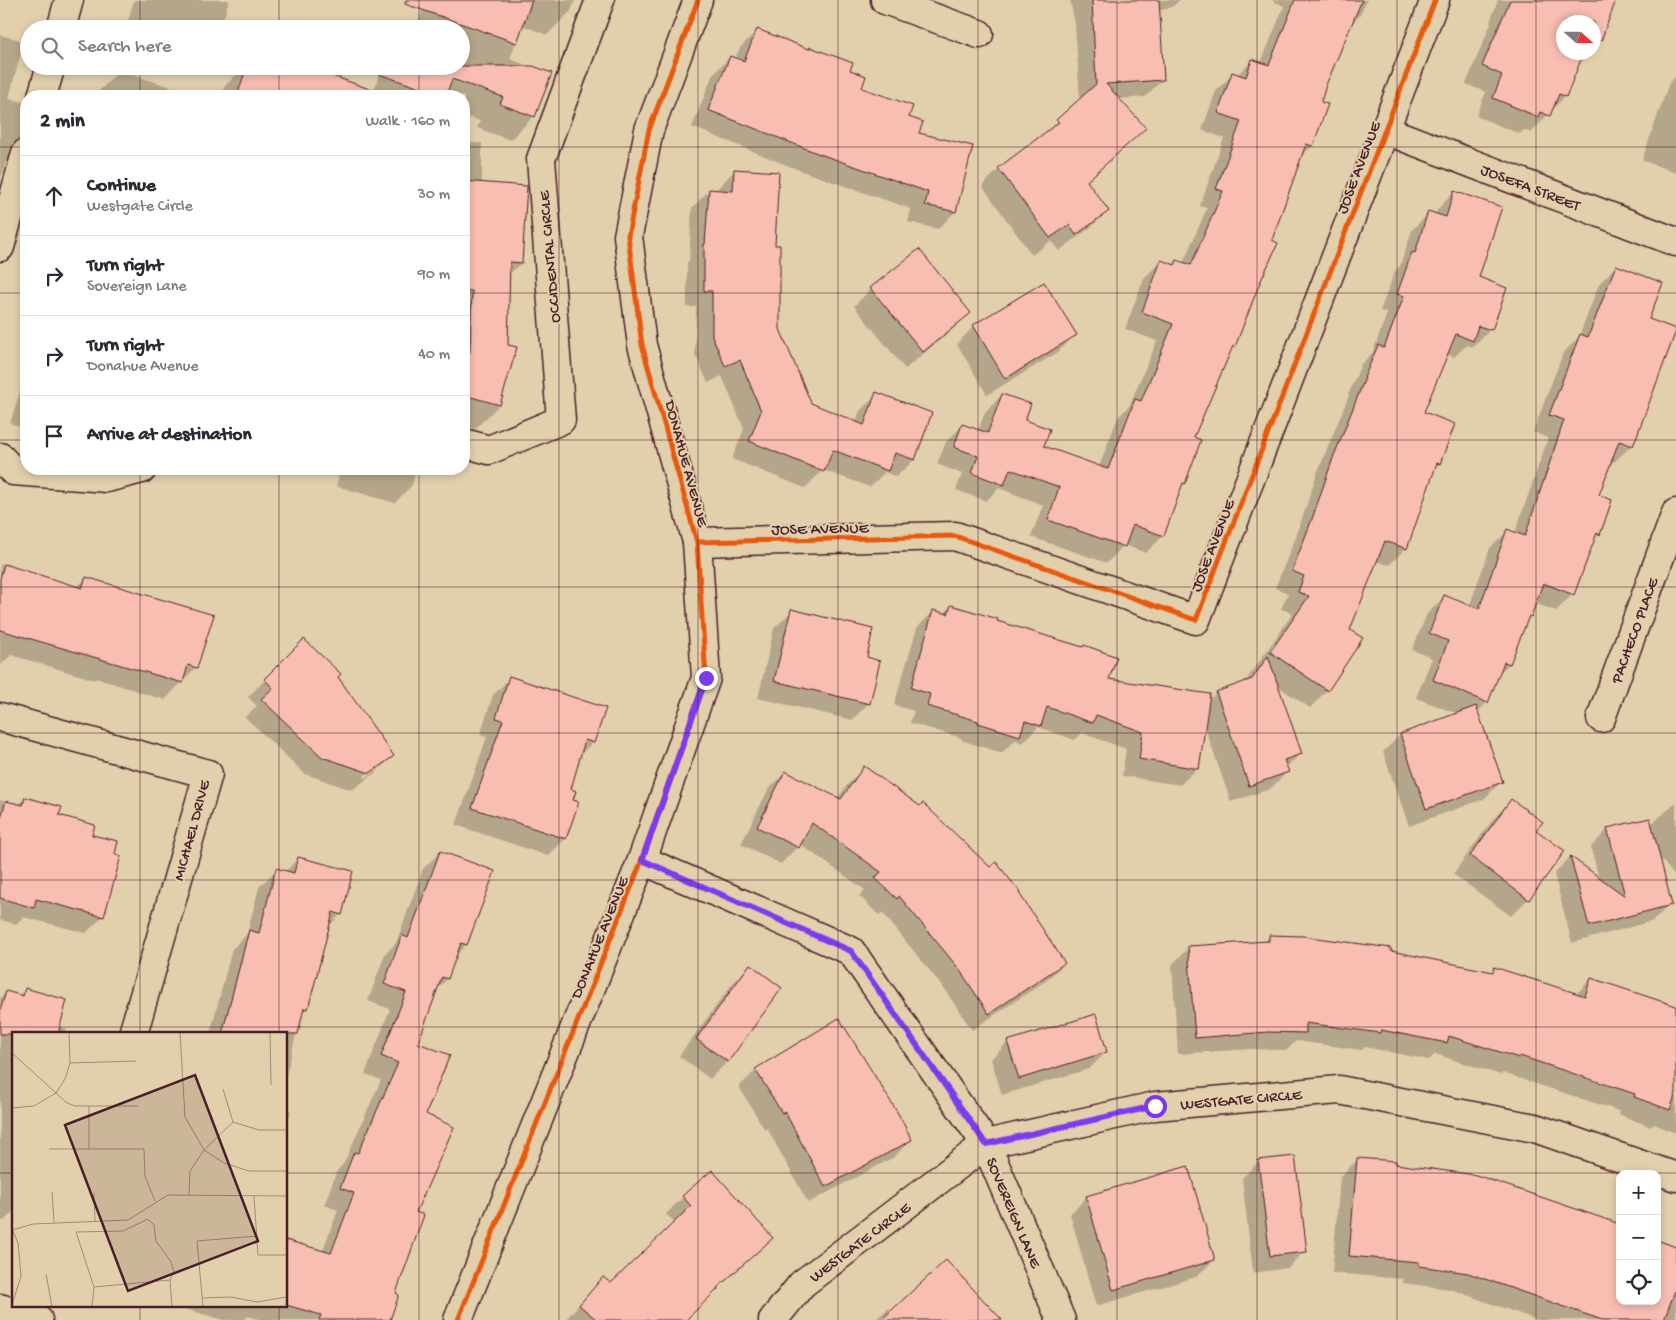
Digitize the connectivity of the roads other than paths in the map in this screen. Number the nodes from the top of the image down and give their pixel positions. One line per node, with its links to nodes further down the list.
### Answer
1 (69, 0): 6 (street)
2 (600, 0): 14 (street, OCCIDENTAL CIRCLE)
3 (698, 0): 20 (street, DONAHUE AVENUE)
4 (885, 0): 7 (street)
5 (1435, 0): 10 (street, JOSE AVENUE)
6 (63, 20)
7 (979, 34)
8 (48, 75): 9 (street)
9 (44, 90)
10 (1385, 130): 12 (street, JOSEFA STREET); 20 (street, JOSE AVENUE)
11 (20, 175): 13 (street)
12 (1676, 242)
13 (0, 247)
14 (470, 445)
15 (0, 457): 16 (street)
16 (20, 472)
17 (66, 475): 18 (street)
18 (119, 475)
19 (1676, 513): 22 (street, PACHECO PLACE)
20 (697, 542): 23 (street, DONAHUE AVENUE)
21 (0, 717): 24 (street, MICHAEL DRIVE)
22 (1601, 718)
23 (642, 860): 25 (street, SOVEREIGN LANE); 29 (street, DONAHUE AVENUE)
24 (134, 1032)
25 (986, 1144): 26 (street, WESTGATE CIRCLE); 30 (street, WESTGATE CIRCLE); 31 (street, SOVEREIGN LANE)
26 (1676, 1177)
27 (0, 1308): 28 (street)
28 (38, 1320)
29 (458, 1320)
30 (773, 1320)
31 (1061, 1320)

